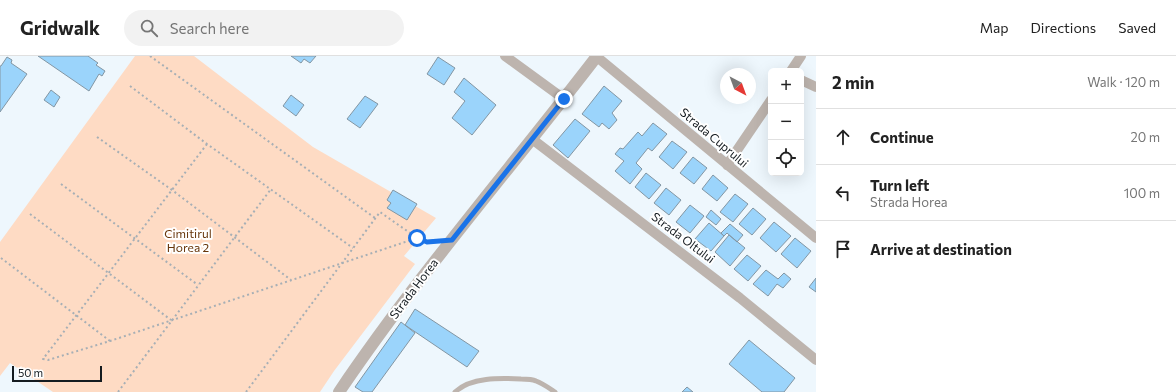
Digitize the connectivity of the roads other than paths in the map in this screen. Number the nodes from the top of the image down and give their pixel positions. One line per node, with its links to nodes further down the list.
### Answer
1 (505, 56): 7 (street)
2 (597, 56): 7 (street, Strada Horea); 10 (street, Strada Cuprului)
3 (801, 56): 4 (street)
4 (793, 68)
5 (804, 81): 6 (street)
6 (816, 87)
7 (564, 99): 9 (street, Strada Horea)
8 (768, 104): 10 (street)
9 (532, 139): 12 (street, Strada Oltului); 13 (street, Strada Horea)
10 (727, 165): 11 (street, Strada Cuprului)
11 (816, 238)
12 (816, 360)
13 (342, 389)
14 (455, 392): 15 (lane)
15 (555, 392)

